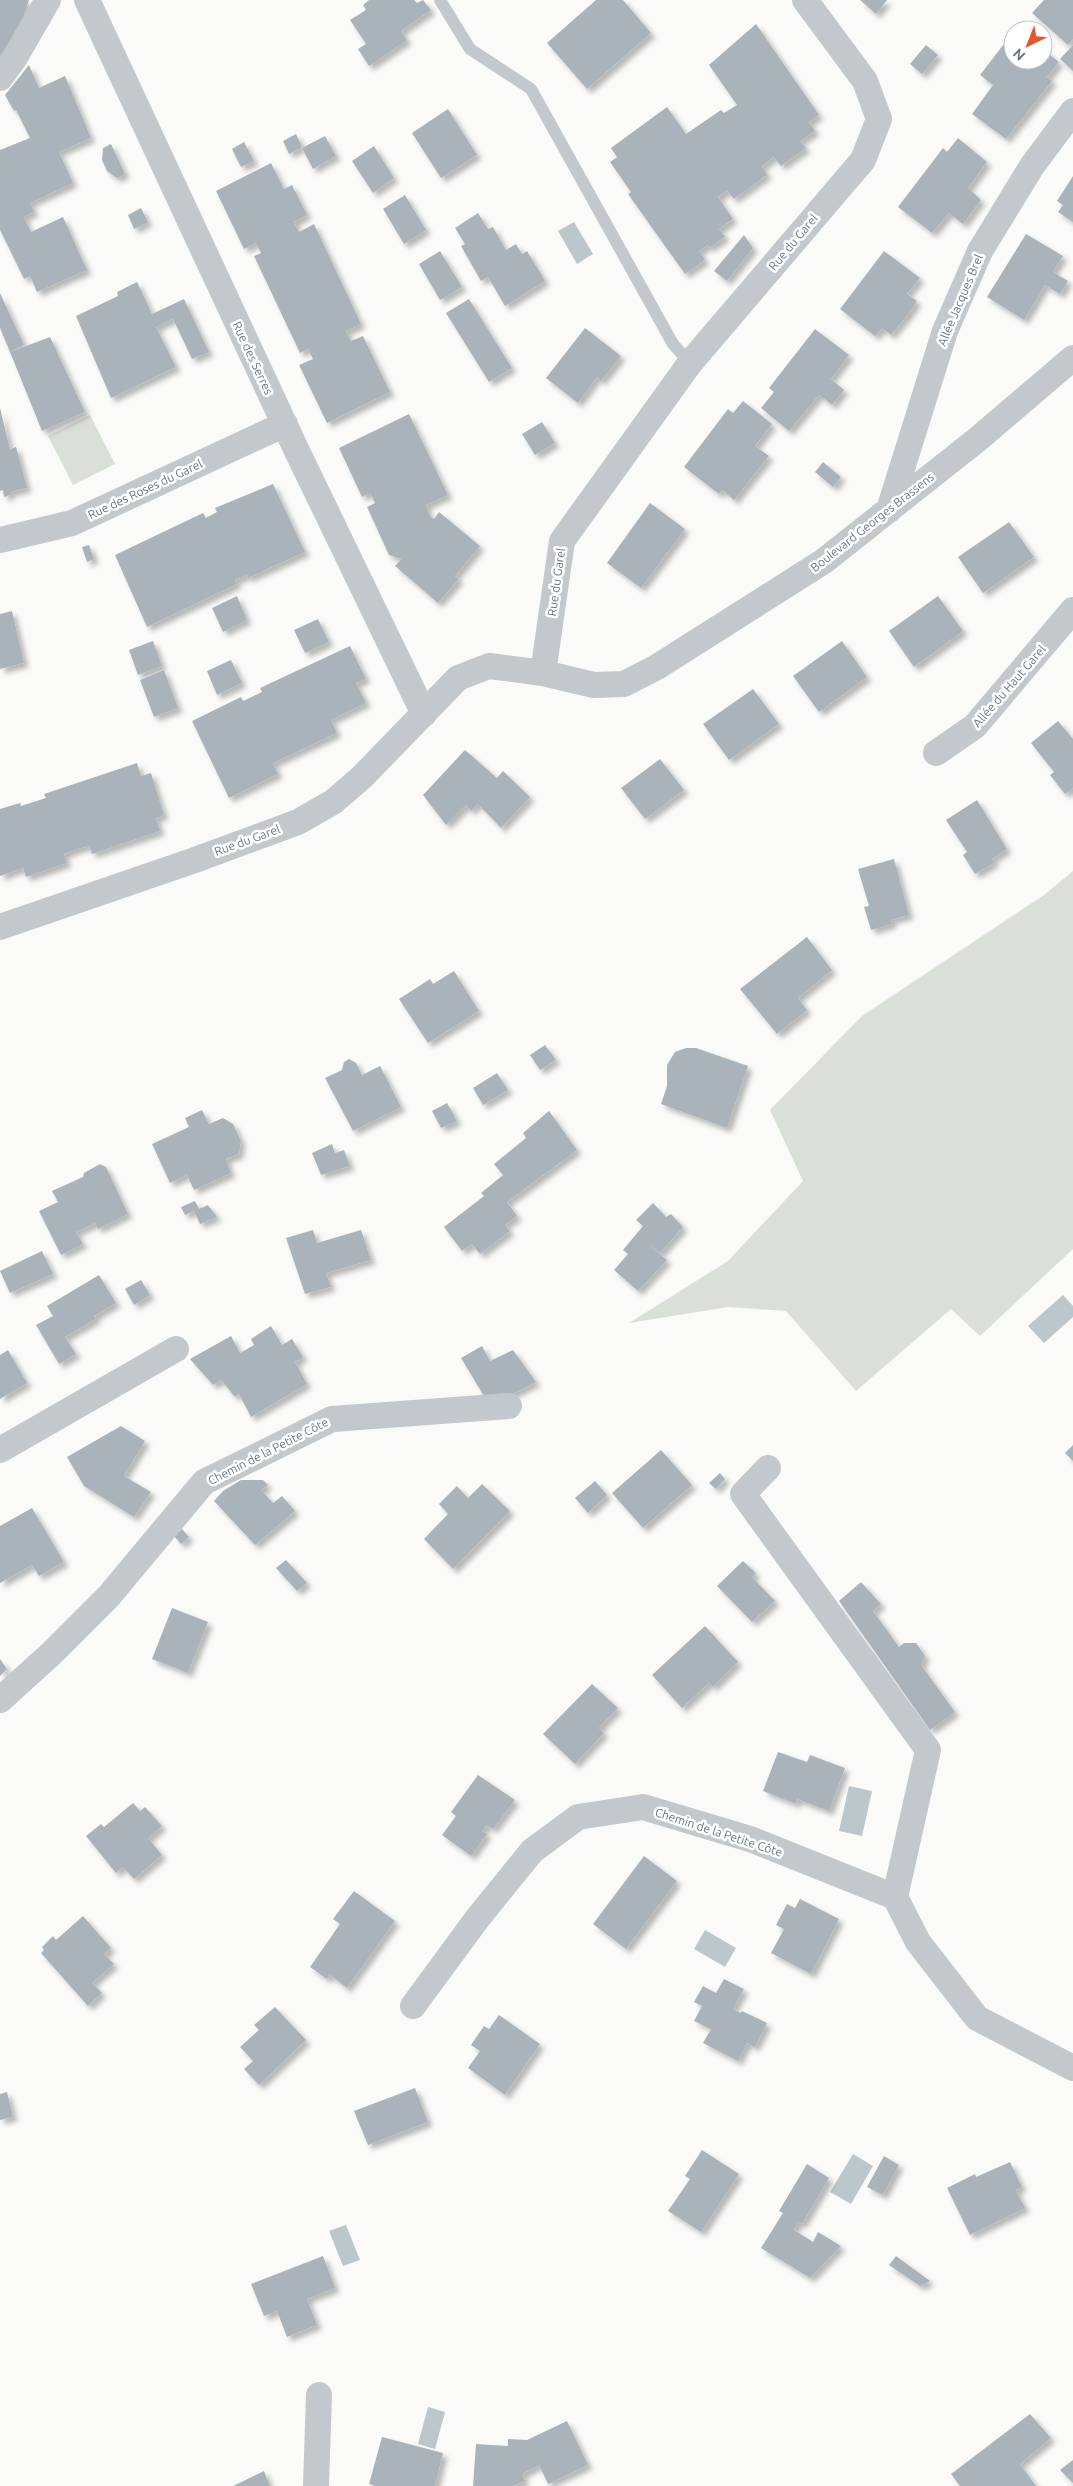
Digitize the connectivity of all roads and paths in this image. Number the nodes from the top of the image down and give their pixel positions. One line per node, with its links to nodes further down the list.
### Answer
1 (48, 0): 5 (street)
2 (86, 0): 9 (street, Rue des Serres)
3 (440, 0): 8 (lane)
4 (805, 0): 8 (street, Rue du Garel)
5 (0, 78)
6 (1073, 111): 10 (street, Allée Jacques Brel)
7 (1073, 358): 10 (street, Boulevard Georges Brassens)
8 (690, 363): 13 (street, Rue du Garel)
9 (285, 424): 11 (street, Rue des Roses du Garel); 14 (street, Rue des Serres)
10 (888, 510): 13 (street, Boulevard Georges Brassens)
11 (0, 540)
12 (1073, 610): 15 (street, Allée du Haut Garel)
13 (543, 673): 14 (street, Rue du Garel)
14 (424, 714): 16 (street, Rue du Garel)
15 (936, 753)
16 (0, 927)
17 (176, 1349): 19 (street)
18 (509, 1406): 21 (street, Chemin de la Petite Côte)
19 (0, 1450)
20 (768, 1468): 22 (street)
21 (0, 1700)
22 (895, 1897): 23 (street, Chemin de la Petite Côte); 24 (street)
23 (413, 2006)
24 (1073, 2068)
25 (319, 2395): 26 (street)
26 (316, 2486)

